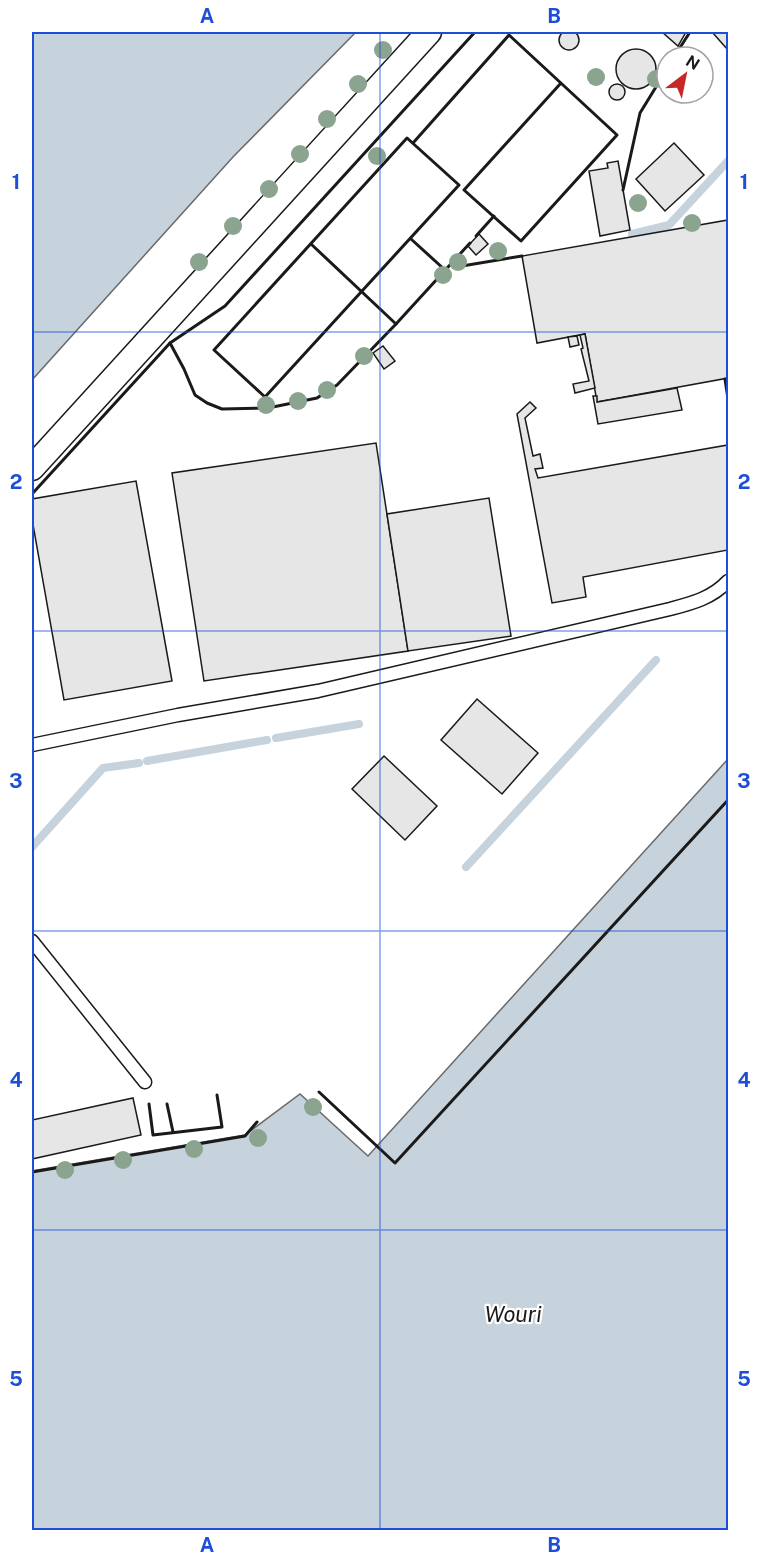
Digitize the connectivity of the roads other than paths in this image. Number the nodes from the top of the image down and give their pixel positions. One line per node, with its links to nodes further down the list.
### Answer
1 (429, 32): 2 (street)
2 (32, 468)
3 (729, 581): 4 (lane)
4 (32, 745)
5 (32, 941): 6 (lane)
6 (145, 1082)

